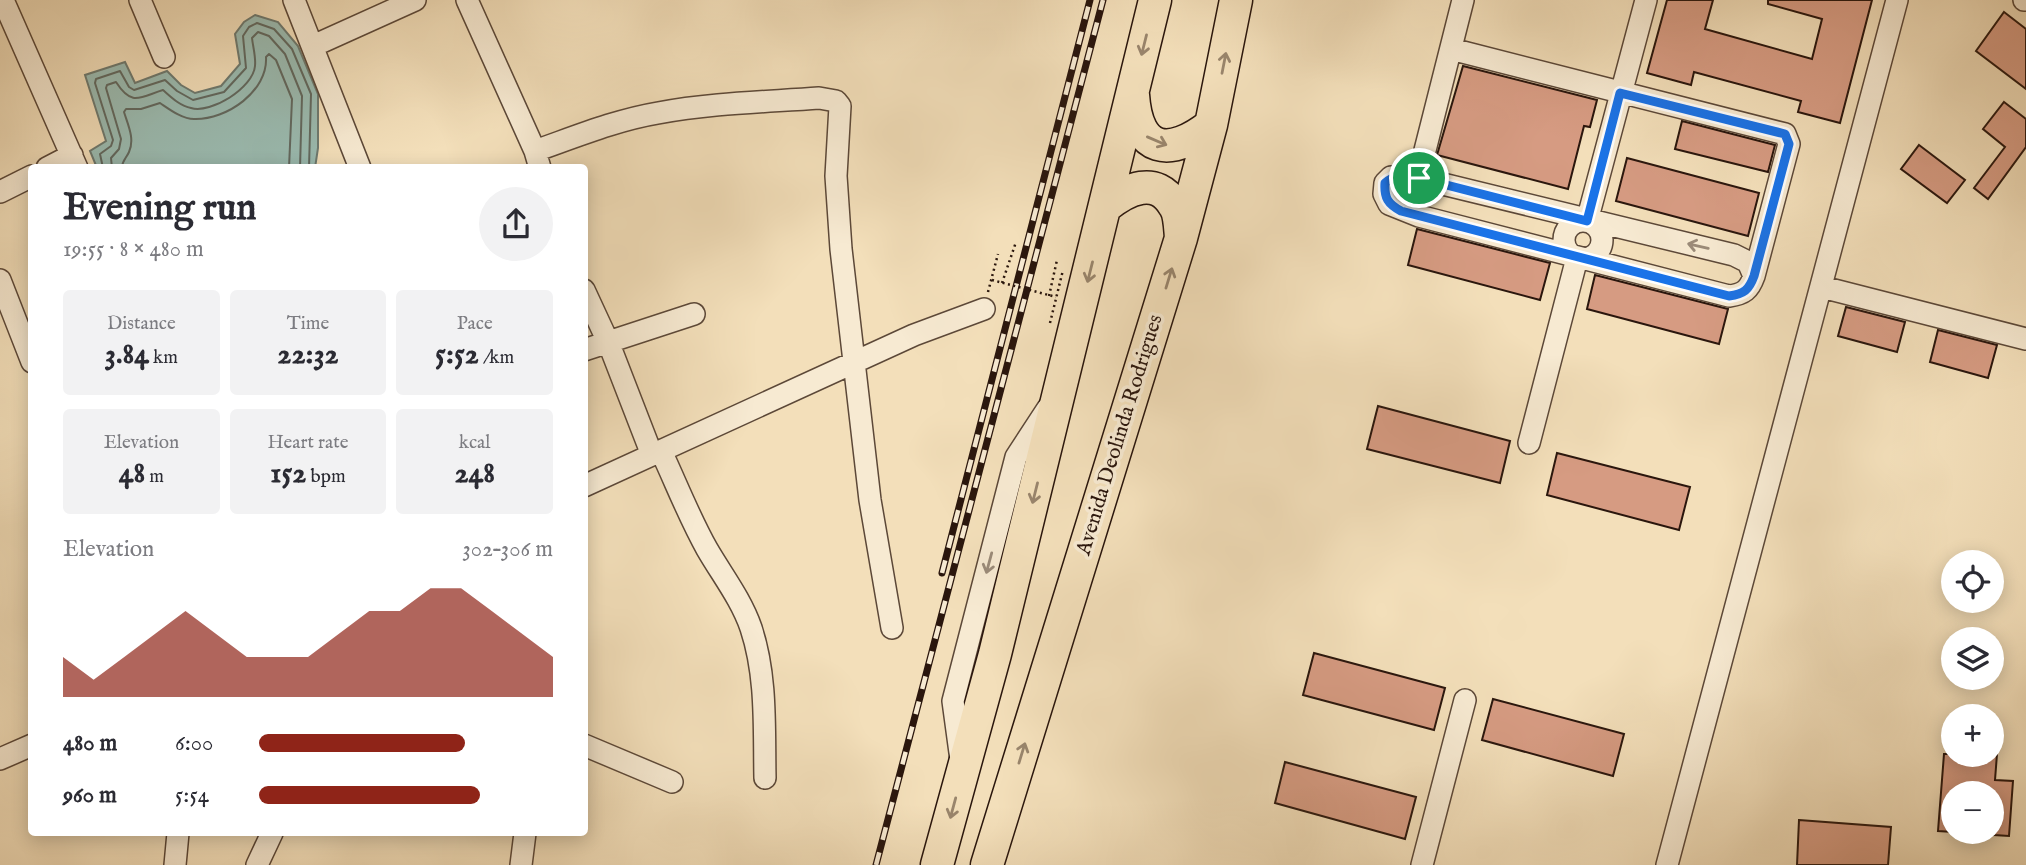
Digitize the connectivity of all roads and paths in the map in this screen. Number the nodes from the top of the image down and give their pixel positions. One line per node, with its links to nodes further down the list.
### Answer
1 (3, 0): 18 (street)
2 (140, 0): 13 (street)
3 (294, 0): 11 (street)
4 (415, 0): 11 (street)
5 (467, 0): 17 (street)
6 (1155, 0): 14 (highway, one-way to 14)
7 (1236, 0): 16 (highway, Avenida Deolinda Rodrigues, one-way to 7)
8 (1463, 0): 12 (street)
9 (1646, 0): 15 (street)
10 (1897, 0): 34 (street)
11 (313, 46): 19 (street)
12 (1451, 49): 15 (street); 21 (street)
13 (164, 57)
14 (1132, 90): 16 (highway, one-way to 16); 23 (highway)
15 (1620, 93): 24 (street); 31 (street)
16 (1211, 125): 25 (highway, Avenida Deolinda Rodrigues)
17 (537, 160): 46 (street)
18 (75, 162)
19 (358, 164)
20 (28, 178): 22 (street)
21 (1419, 178): 24 (street); 28 (street)
22 (0, 192)
23 (1106, 206): 25 (highway); 63 (highway, one-way to 63)
24 (1587, 221): 28 (street); 31 (street, one-way to 24)
25 (1181, 238): 64 (highway, Avenida Deolinda Rodrigues, one-way to 25)
26 (1016, 242): 33 (path)
27 (998, 254): 32 (path)
28 (1577, 258): 31 (street); 47 (street)
29 (1057, 260): 36 (path)
30 (1063, 270): 37 (path)
31 (1754, 276)
32 (992, 280): 33 (path, bridge); 39 (path)
33 (1002, 283): 36 (path, bridge)
34 (1822, 287): 42 (street); 66 (street)
35 (2, 290): 45 (street)
36 (1049, 296): 37 (path, bridge)
37 (1056, 298): 41 (path)
38 (588, 299): 43 (street)
39 (984, 309): 46 (street)
40 (694, 314): 43 (street)
41 (1050, 323)
42 (2026, 339)
43 (609, 344): 44 (street); 48 (street)
44 (588, 349)
45 (28, 352)
46 (853, 362): 48 (street); 50 (street)
47 (1529, 443)
48 (657, 453): 49 (street); 55 (street)
49 (588, 484)
50 (892, 628)
51 (1465, 700): 65 (street)
52 (588, 747): 56 (street)
53 (28, 748): 54 (street)
54 (0, 759)
55 (765, 778)
56 (673, 782)
57 (178, 836): 60 (street)
58 (271, 836): 61 (street)
59 (525, 836): 62 (street)
60 (175, 865)
61 (257, 865)
62 (521, 865)
63 (937, 865)
64 (987, 865)
65 (1422, 865)
66 (1667, 865)

